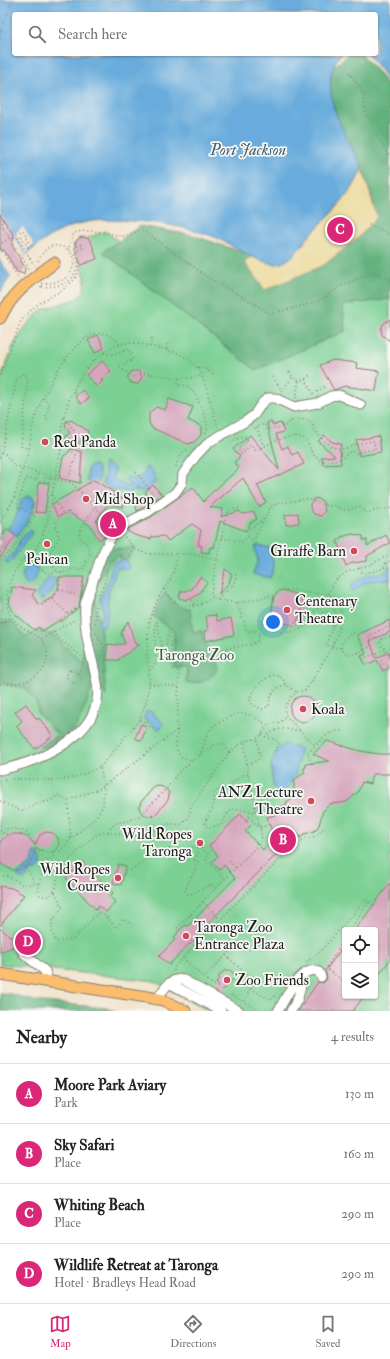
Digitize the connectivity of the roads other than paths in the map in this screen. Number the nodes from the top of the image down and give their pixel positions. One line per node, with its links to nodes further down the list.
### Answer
1 (54, 263): 2 (main road)
2 (0, 318)
3 (361, 406): 4 (lane)
4 (0, 770)
5 (23, 953): 7 (lane)
6 (0, 974): 7 (main road)
7 (48, 981): 10 (main road)
8 (172, 981): 10 (lane); 12 (lane); 13 (lane)
9 (301, 985): 14 (lane); 15 (lane); 16 (lane)
10 (157, 999): 11 (main road)
11 (185, 1011)
12 (220, 1011)
13 (239, 1011)
14 (278, 1011)
15 (284, 1011)
16 (291, 1011)

